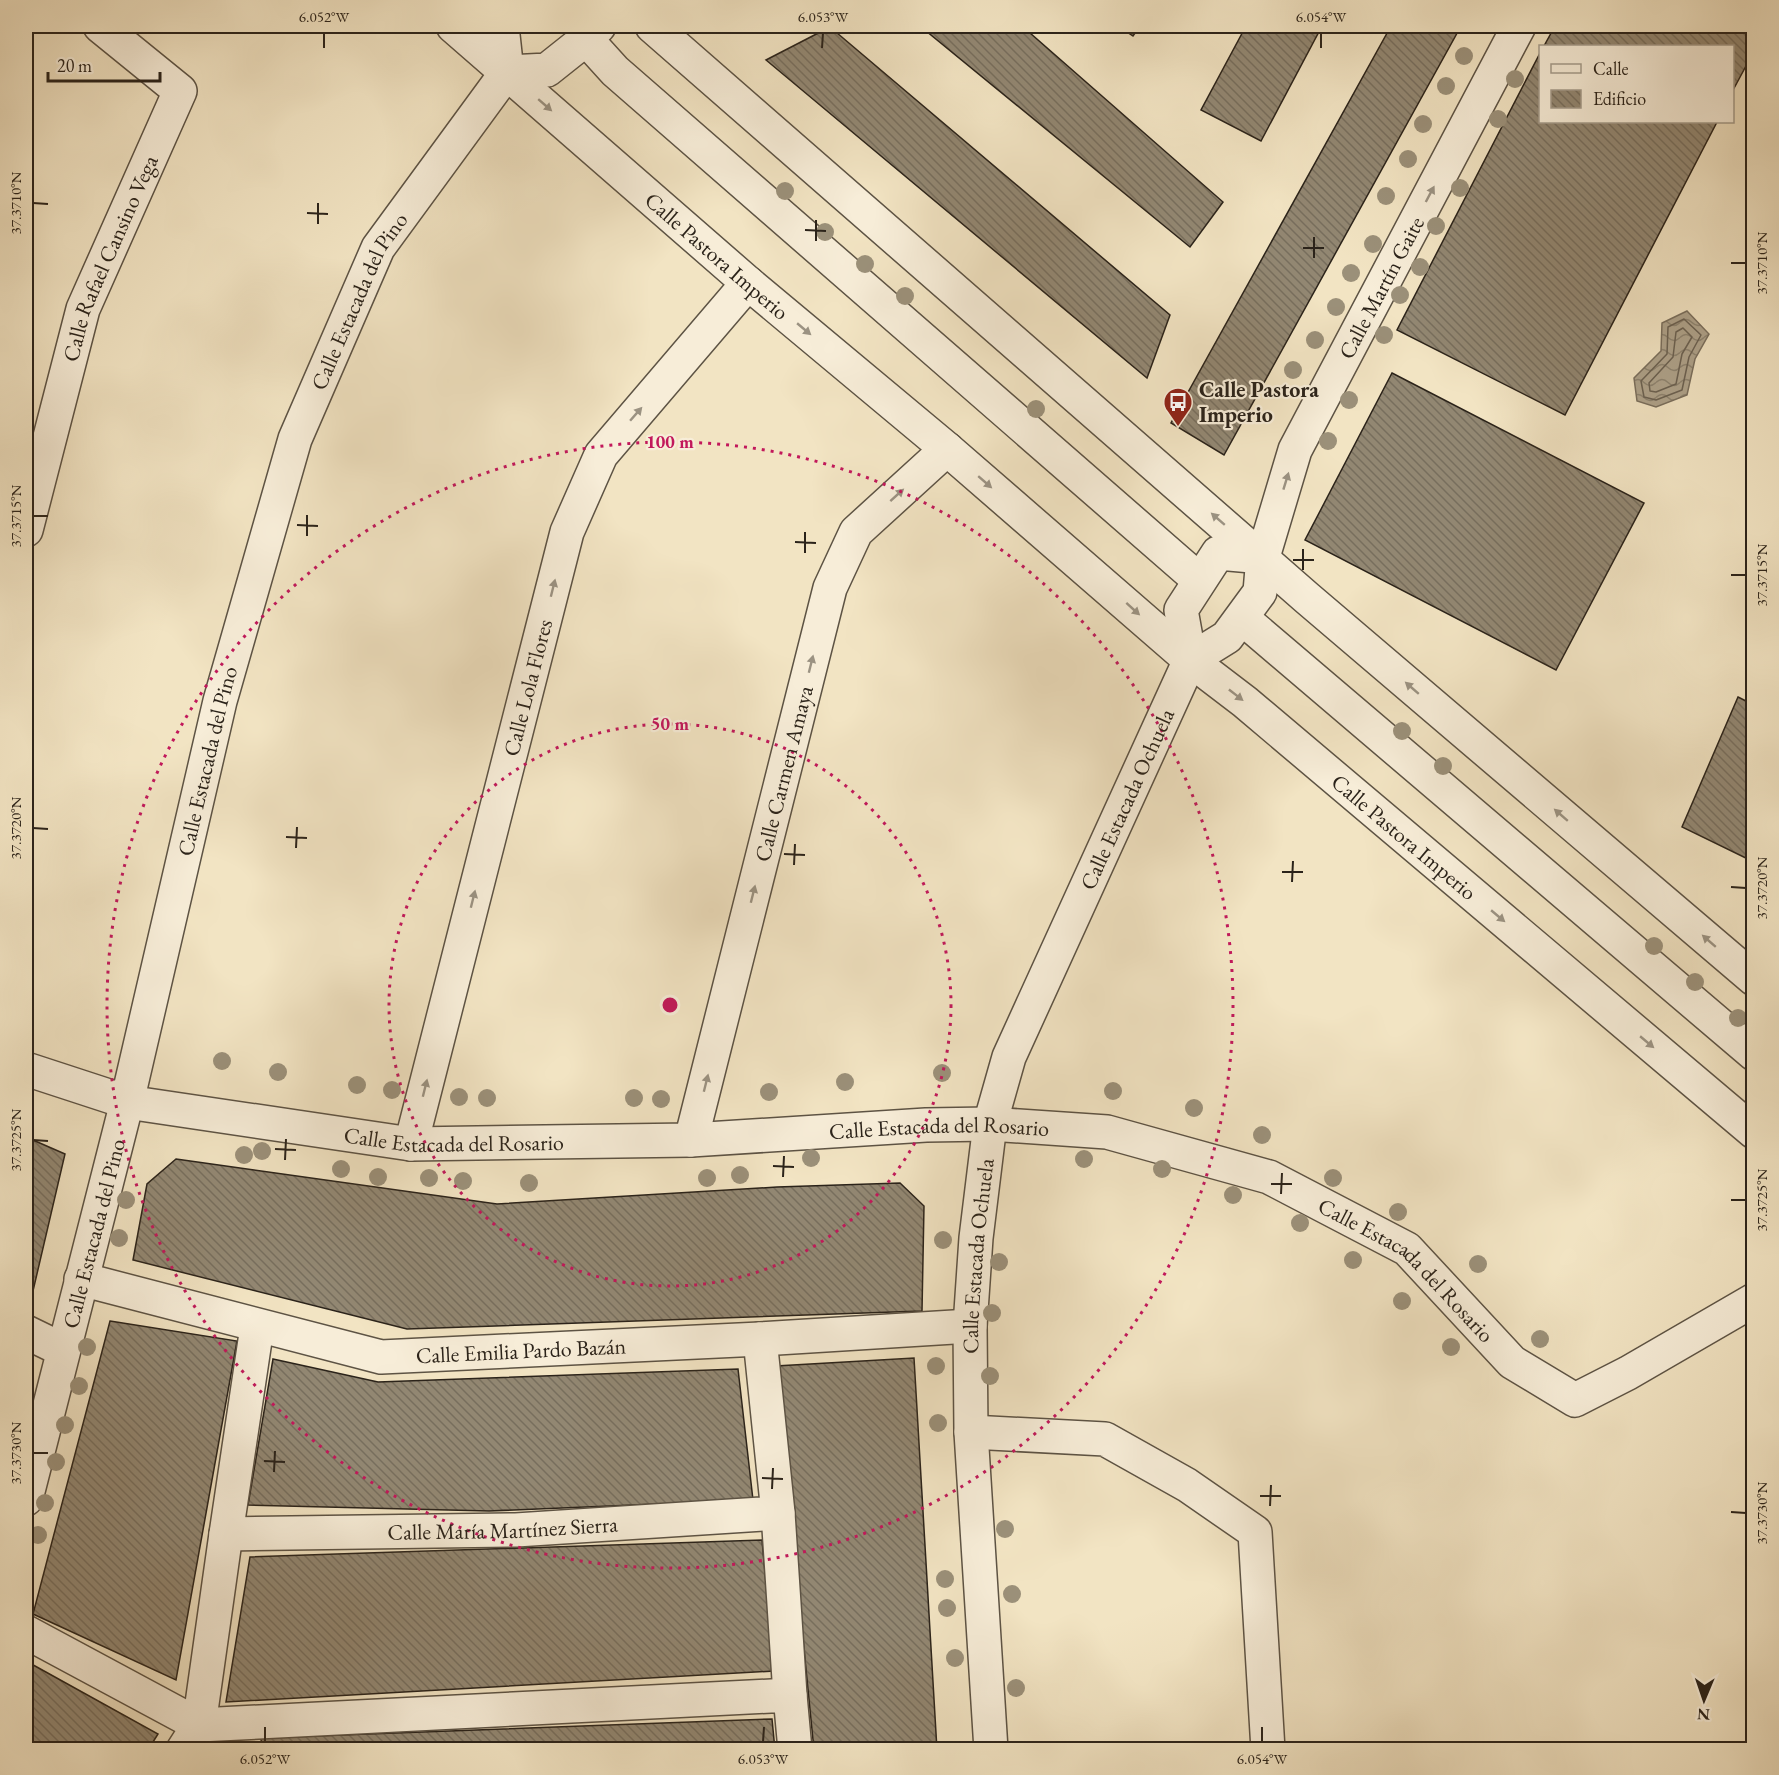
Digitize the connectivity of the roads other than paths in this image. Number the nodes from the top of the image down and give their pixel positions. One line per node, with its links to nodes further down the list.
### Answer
1 (100, 26): 10 (street, Calle Rafael Cansino Vega)
2 (453, 26): 7 (street, Calle Pastora Imperio)
3 (502, 26): 7 (street)
4 (652, 26): 11 (street, one-way to 4)
5 (1519, 26): 11 (street, Calle Martín Gaite, one-way to 5)
6 (592, 32): 7 (street); 12 (street)
7 (507, 72): 8 (street, Calle Pastora Imperio, one-way to 8); 18 (street, Calle Estacada del Pino)
8 (748, 283): 9 (street, Calle Pastora Imperio, one-way to 9); 22 (street, Calle Lola Flores, one-way to 8)
9 (947, 449): 14 (street, Calle Pastora Imperio, one-way to 14); 21 (street, Calle Carmen Amaya, one-way to 9)
10 (26, 530)
11 (1263, 557): 12 (street); 13 (street, Calle Martín Gaite); 15 (street, one-way to 11)
12 (1199, 580): 14 (street)
13 (1242, 618): 14 (street, Calle Martín Gaite); 16 (street)
14 (1190, 660): 19 (street, Calle Estacada Ochuela); 20 (street, Calle Pastora Imperio, one-way to 20)
15 (1754, 980)
16 (1754, 1054)
17 (26, 1069): 18 (street, Calle Estacada del Rosario)
18 (127, 1102): 22 (street, Calle Estacada del Rosario); 23 (street, Calle Estacada del Pino)
19 (990, 1124): 21 (street, Calle Estacada del Rosario); 24 (street, Calle Estacada del Rosario); 25 (street, Calle Estacada Ochuela)
20 (1754, 1132)
21 (692, 1140): 22 (street, Calle Estacada del Rosario)
22 (411, 1144)
23 (81, 1279): 26 (street, Calle Emilia Pardo Bazán); 29 (street, Calle Estacada del Pino)
24 (1754, 1300)
25 (970, 1326): 28 (street, Calle Emilia Pardo Bazán); 30 (street, Calle Estacada Ochuela)
26 (257, 1327): 28 (street, Calle Emilia Pardo Bazán); 33 (street)
27 (26, 1332): 29 (street)
28 (760, 1340): 32 (street)
29 (63, 1350): 31 (street, Calle Estacada del Pino)
30 (971, 1432): 38 (street, Calle Estacada Ochuela); 39 (street)
31 (26, 1499)
32 (778, 1513): 33 (street, Calle María Martínez Sierra); 35 (street)
33 (226, 1534): 36 (street)
34 (26, 1632): 36 (street)
35 (790, 1695): 36 (street); 37 (street)
36 (198, 1741)
37 (795, 1749)
38 (991, 1749)
39 (1268, 1749)

